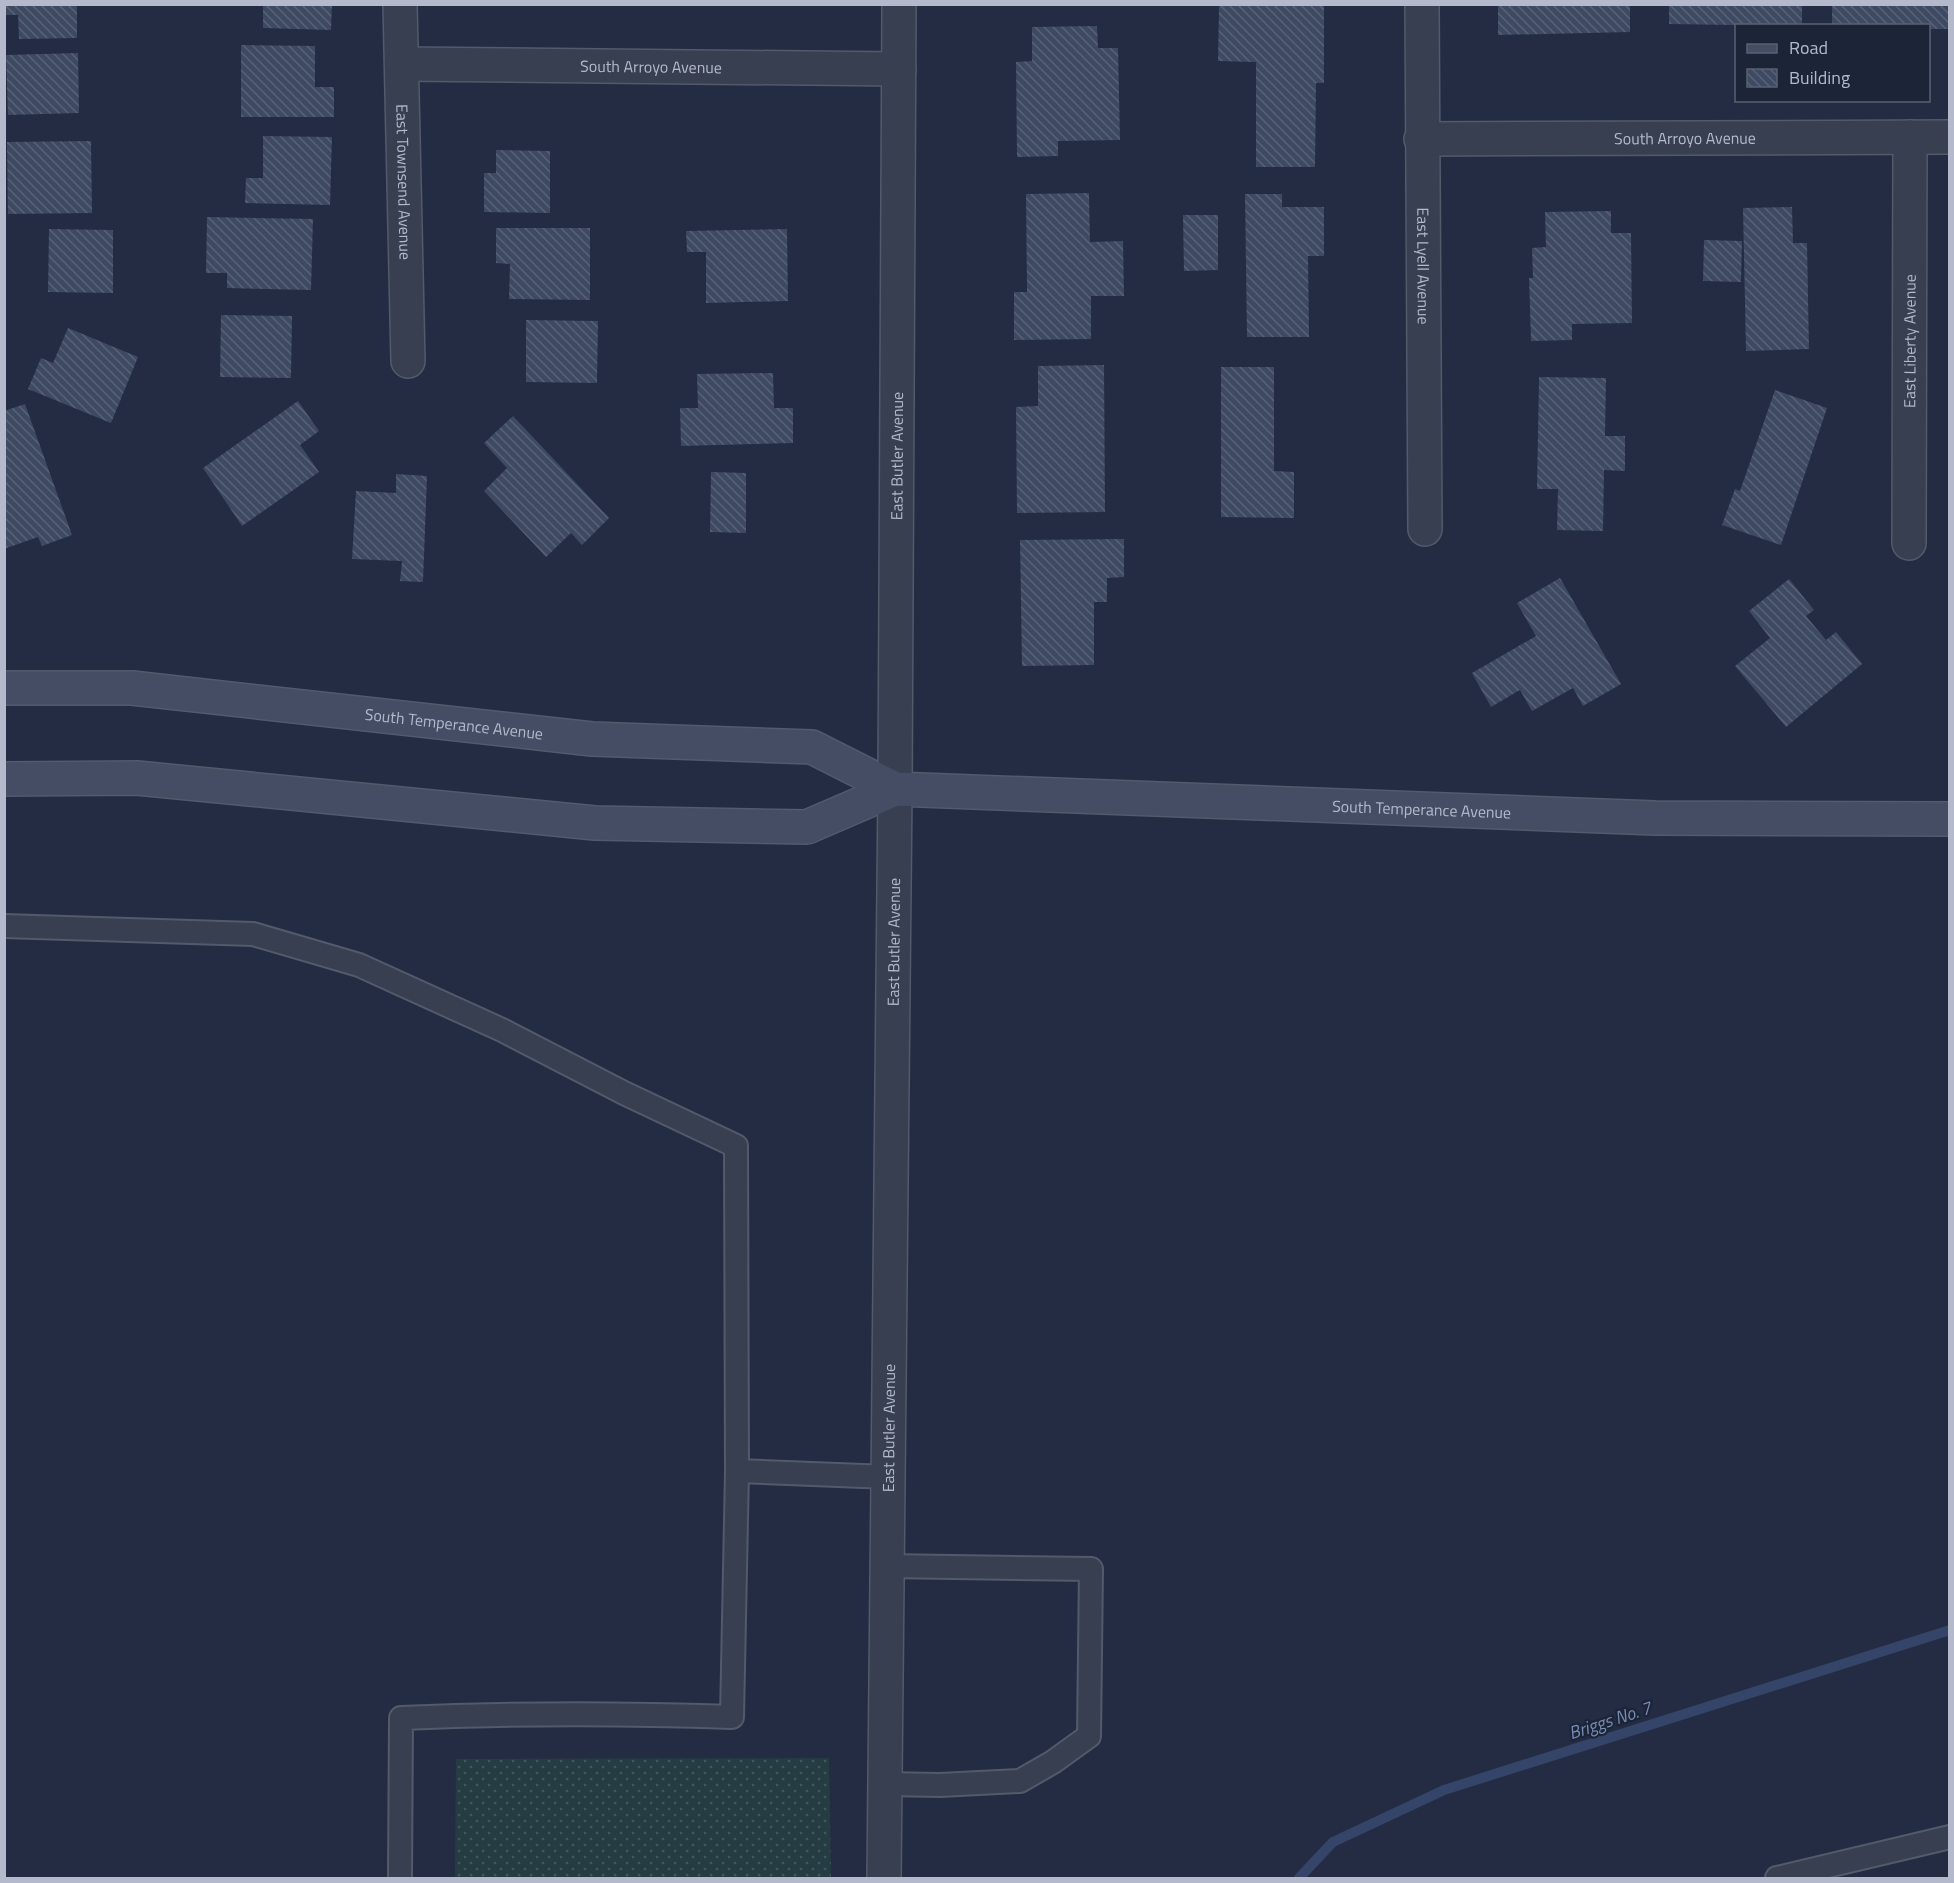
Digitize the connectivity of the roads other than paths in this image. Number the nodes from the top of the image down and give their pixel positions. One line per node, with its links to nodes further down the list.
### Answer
1 (400, 4): 4 (street, East Townsend Avenue)
2 (899, 4): 5 (street, East Butler Avenue)
3 (1422, 4): 8 (street, East Lyell Avenue)
4 (402, 64): 5 (street, South Arroyo Avenue); 9 (street, East Townsend Avenue)
5 (899, 69): 14 (street, East Butler Avenue)
6 (1910, 137): 7 (street, South Arroyo Avenue); 8 (street, South Arroyo Avenue); 11 (street, East Liberty Avenue)
7 (1950, 137)
8 (1421, 139): 10 (street, East Lyell Avenue)
9 (408, 361)
10 (1425, 529)
11 (1909, 543)
12 (4, 688): 14 (main road, South Temperance Avenue)
13 (4, 779): 14 (main road, South Temperance Avenue)
14 (895, 789): 15 (main road, South Temperance Avenue); 18 (street, East Butler Avenue)
15 (1950, 819)
16 (4, 926): 17 (lane)
17 (737, 1471): 18 (lane); 22 (lane)
18 (888, 1477): 19 (street, East Butler Avenue)
19 (887, 1566): 20 (street, East Butler Avenue); 20 (lane)
20 (885, 1784): 23 (street, East Butler Avenue)
21 (1950, 1837): 24 (lane)
22 (400, 1878)
23 (884, 1878)
24 (1777, 1878)

